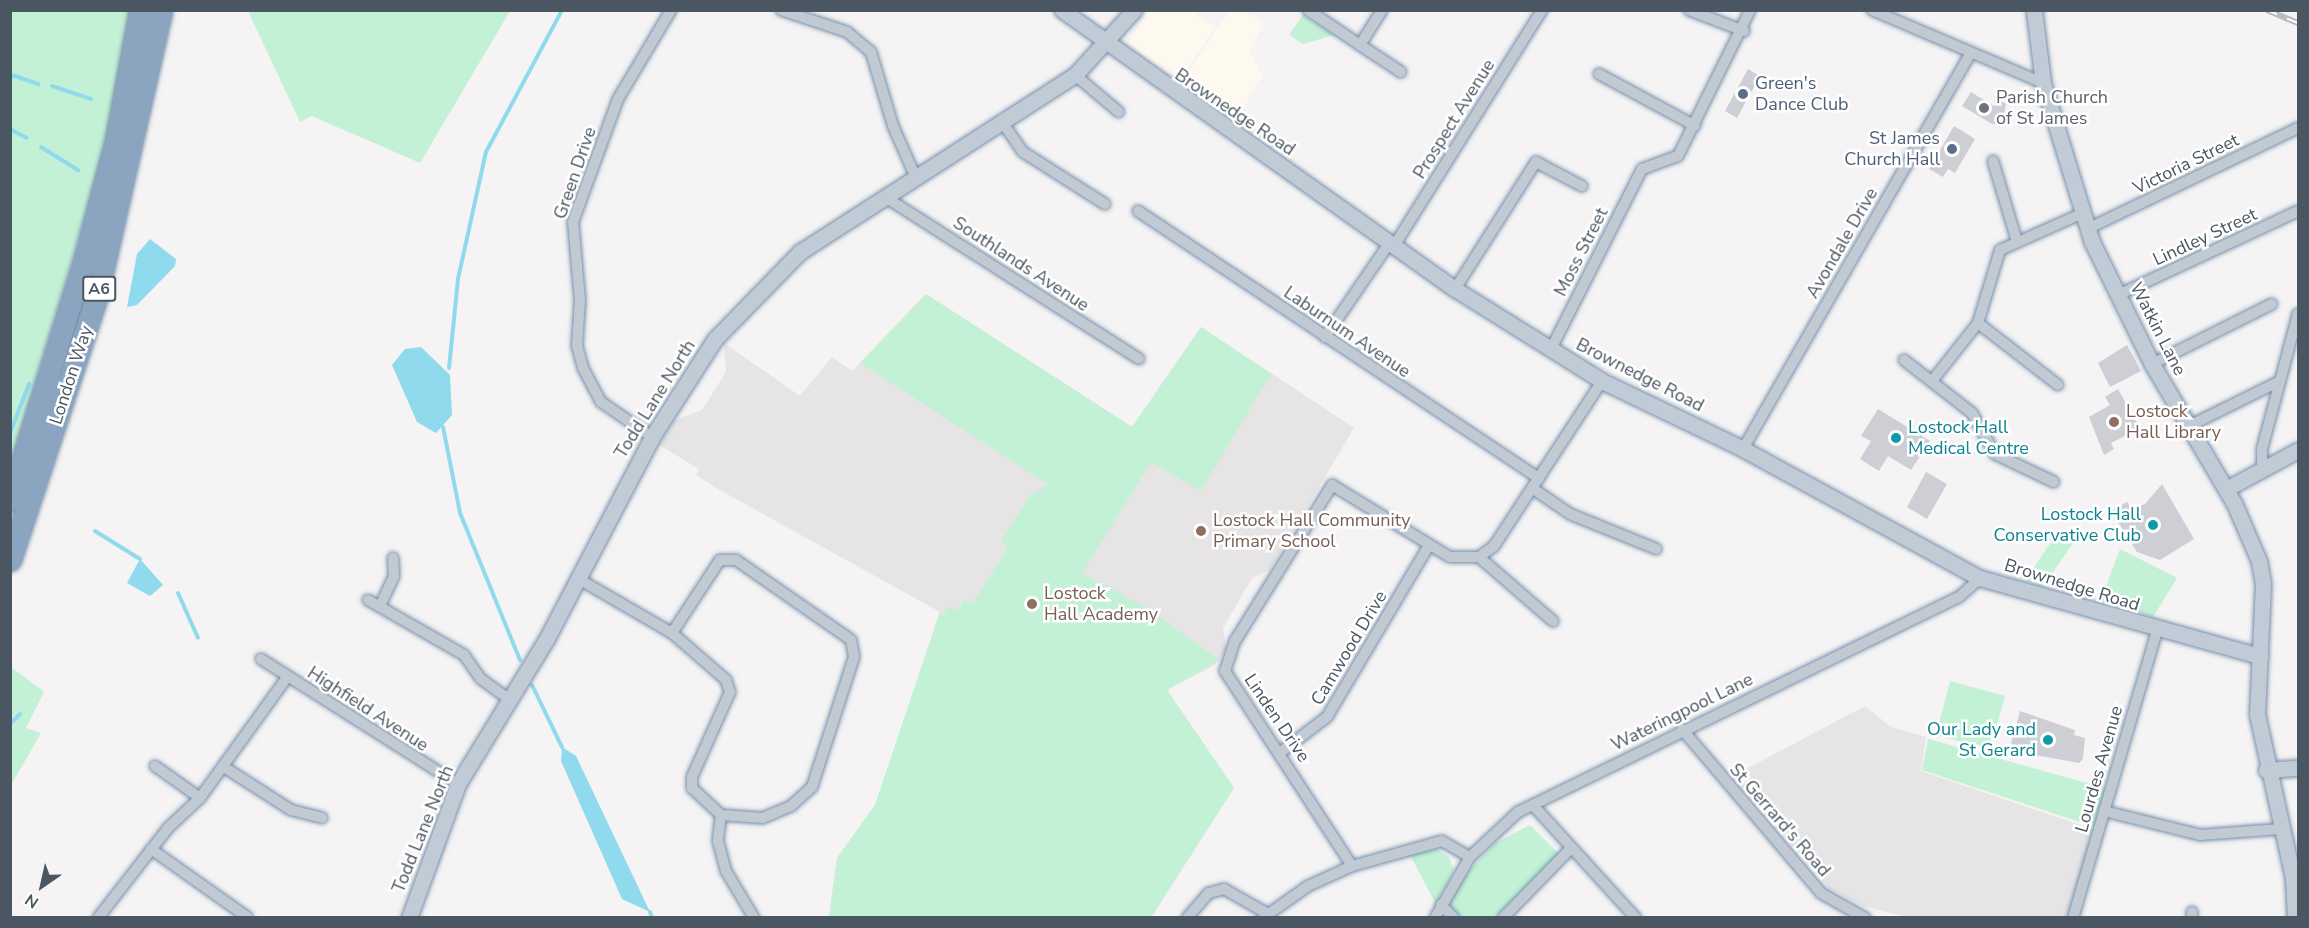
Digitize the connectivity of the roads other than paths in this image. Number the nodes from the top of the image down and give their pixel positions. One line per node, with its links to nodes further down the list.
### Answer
1 (140, 10): 60 (highway, London Way / A6)
2 (161, 10): 65 (highway, London Way / A6)
3 (671, 10): 52 (street, Green Drive)
4 (782, 10): 27 (street)
5 (1062, 10): 16 (main road, Brownedge Road)
6 (1134, 10): 16 (main road, Todd Lane North)
7 (1308, 10): 15 (street)
8 (1382, 10): 15 (street)
9 (1542, 10): 36 (street, Prospect Avenue)
10 (1689, 10): 14 (street)
11 (1750, 10): 14 (street)
12 (1872, 10): 17 (street)
13 (2034, 10): 21 (main road, Watkin Lane)
14 (1744, 31): 24 (street)
15 (1360, 45): 18 (street)
16 (1106, 47): 20 (main road, Todd Lane North); 36 (main road, Brownedge Road)
17 (1970, 55): 21 (street); 53 (street, Avondale Drive)
18 (1401, 72)
19 (1599, 74): 24 (street)
20 (1075, 75): 22 (street); 23 (main road, Todd Lane North)
21 (2043, 83): 33 (main road, Watkin Lane)
22 (1119, 112)
23 (1002, 122): 27 (main road, Todd Lane North); 30 (street)
24 (1695, 126): 43 (street, Moss Street)
25 (2298, 128): 34 (street, Victoria Street)
26 (1993, 160): 35 (street)
27 (916, 178): 29 (main road, Todd Lane North)
28 (1582, 186): 37 (street)
29 (885, 197): 44 (street, Southlands Avenue); 52 (main road, Todd Lane North)
30 (1105, 204)
31 (1138, 211): 42 (street, Laburnum Avenue)
32 (2298, 211): 38 (street, Lindley Street)
33 (2081, 214): 34 (main road, Watkin Lane); 35 (street)
34 (2087, 229): 38 (main road, Watkin Lane)
35 (2016, 238): 41 (street)
36 (1392, 244): 37 (main road, Brownedge Road); 42 (street, Prospect Avenue)
37 (1455, 289): 43 (main road, Brownedge Road)
38 (2122, 294): 46 (main road, Watkin Lane)
39 (2272, 304): 46 (street)
40 (2298, 314): 49 (street)
41 (1978, 323): 48 (street); 50 (street)
42 (1325, 337): 56 (street, Laburnum Avenue)
43 (1550, 351): 47 (main road, Brownedge Road)
44 (1139, 359)
45 (1904, 360): 48 (street)
46 (2152, 364): 51 (main road, Watkin Lane)
47 (1602, 381): 53 (main road, Brownedge Road); 56 (street)
48 (1932, 381): 57 (street)
49 (2278, 382): 51 (street); 55 (street)
50 (2058, 385)
51 (2195, 423): 59 (main road, Watkin Lane)
52 (652, 436): 66 (main road, Todd Lane North)
53 (1743, 449): 67 (main road, Brownedge Road)
54 (2298, 450): 55 (main road)
55 (2262, 470): 59 (main road)
56 (1539, 478): 58 (street)
57 (2054, 482)
58 (1532, 488): 62 (street); 63 (street)
59 (2226, 489): 73 (main road, Watkin Lane)
60 (10, 500)
61 (1429, 545): 63 (street, Linden Drive); 78 (street, Camwood Drive); 78 (street, Linden Drive)
62 (1656, 549)
63 (1479, 557): 70 (street)
64 (393, 558): 69 (street)
65 (10, 560)
66 (576, 578): 72 (street); 76 (main road, Todd Lane North)
67 (1980, 578): 71 (main road, Brownedge Road); 77 (street, Wateringpool Lane)
68 (368, 600): 69 (street)
69 (380, 606): 76 (street)
70 (1552, 621)
71 (2157, 631): 73 (main road, Brownedge Road); 86 (street, Lourdes Avenue)
72 (672, 633): 87 (street); 87 (street)
73 (2260, 656): 82 (main road, Watkin Lane)
74 (261, 659): 75 (street, Highfield Avenue)
75 (288, 676): 80 (street); 83 (street, Highfield Avenue)
76 (507, 698): 83 (main road, Todd Lane North)
77 (1682, 729): 85 (street, Wateringpool Lane); 106 (street, St Gerrard's Road)
78 (1281, 752): 93 (street, Linden Drive)
79 (155, 766): 84 (street)
80 (224, 767): 84 (street); 88 (street)
81 (2298, 768): 82 (main road)
82 (2266, 770): 89 (main road, Watkin Lane)
83 (458, 784): 99 (main road, Todd Lane North)
84 (200, 798): 90 (street)
85 (1533, 804): 91 (street); 92 (street, Wateringpool Lane)
86 (2104, 812): 89 (street); 107 (street, Lourdes Avenue)
87 (721, 815): 100 (street)
88 (322, 818)
89 (2281, 829): 94 (main road, Watkin Lane)
90 (150, 849): 97 (street); 98 (street)
91 (1570, 849): 104 (street); 105 (street)
92 (1470, 857): 93 (street); 95 (street, Wateringpool Lane)
93 (1352, 866): 96 (street)
94 (2296, 877): 108 (main road, Watkin Lane)
95 (1441, 905): 102 (street, Wateringpool Lane); 103 (street)
96 (1266, 916): 101 (street)
97 (247, 917)
98 (98, 918)
99 (410, 918)
100 (754, 918)
101 (1187, 918)
102 (1435, 918)
103 (1454, 918)
104 (1503, 918)
105 (1636, 918)
106 (1865, 918)
107 (2073, 918)
108 (2295, 918)

